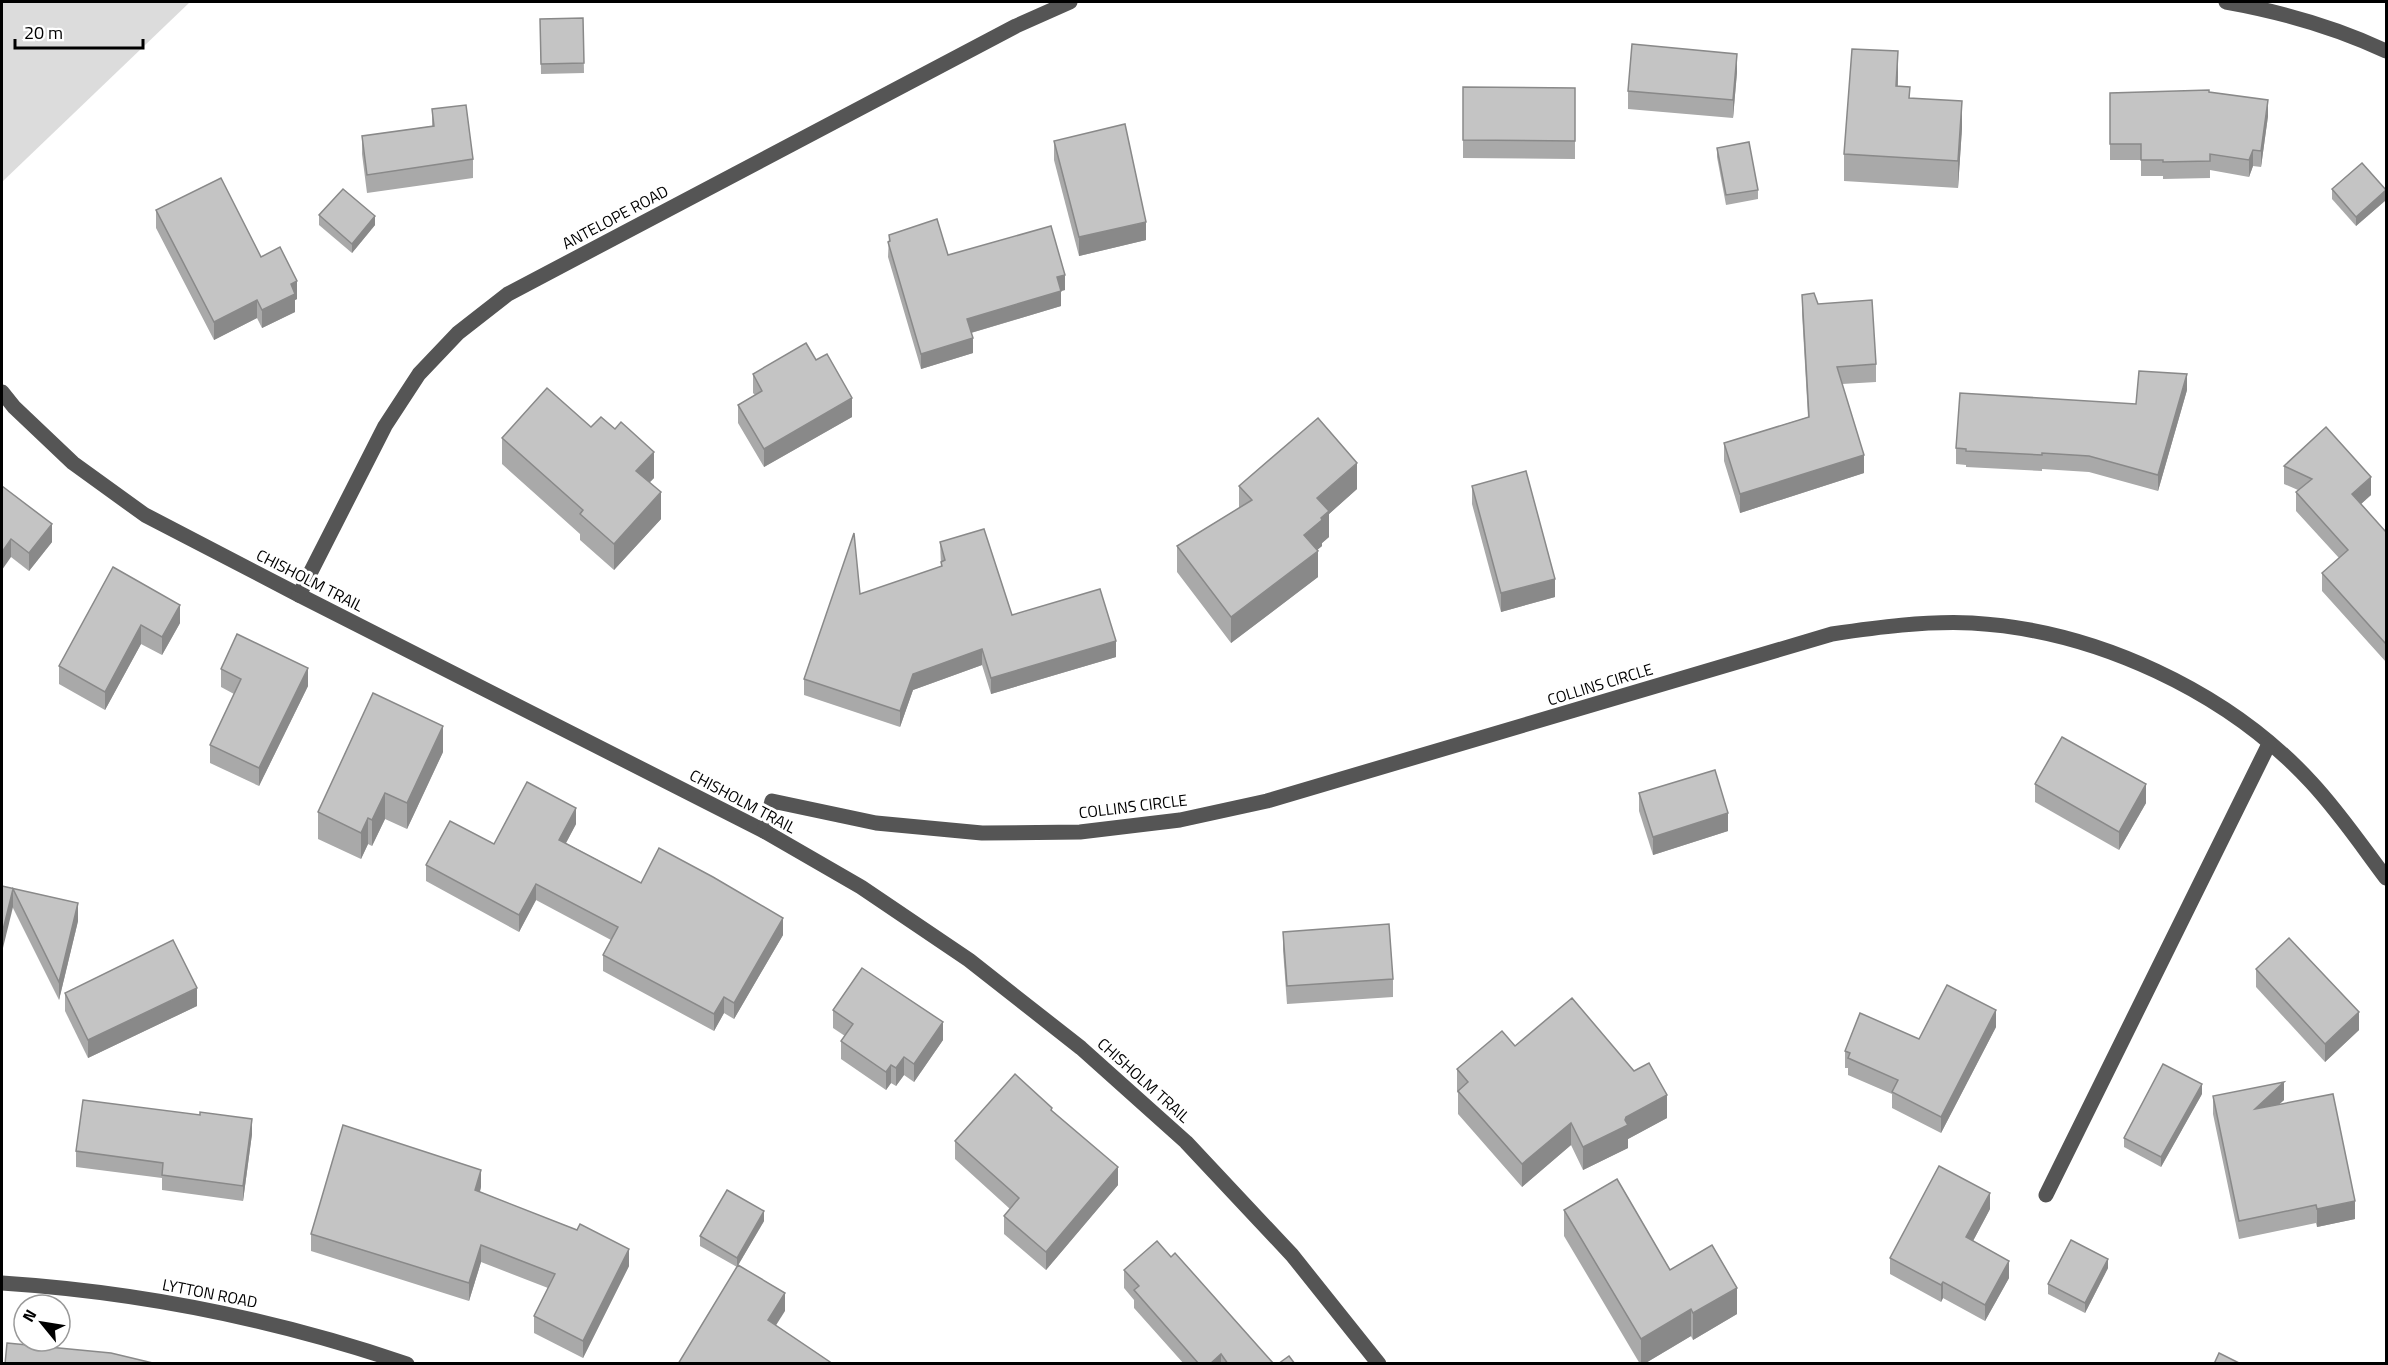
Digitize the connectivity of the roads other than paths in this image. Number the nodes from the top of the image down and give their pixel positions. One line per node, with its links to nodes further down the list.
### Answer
1 (1070, 2): 6 (street, ANTELOPE ROAD)
2 (2226, 2): 3 (street)
3 (2285, 8): 4 (street)
4 (2386, 51)
5 (2, 392): 6 (street, CHISHOLM TRAIL)
6 (299, 595): 8 (street, CHISHOLM TRAIL)
7 (2269, 744): 8 (street, COLLINS CIRCLE); 9 (street, COLLINS CIRCLE); 10 (street)
8 (764, 831): 13 (street, CHISHOLM TRAIL)
9 (2386, 879)
10 (2046, 1195)
11 (2, 1283): 12 (street, LYTTON ROAD)
12 (407, 1364)
13 (1380, 1364)

